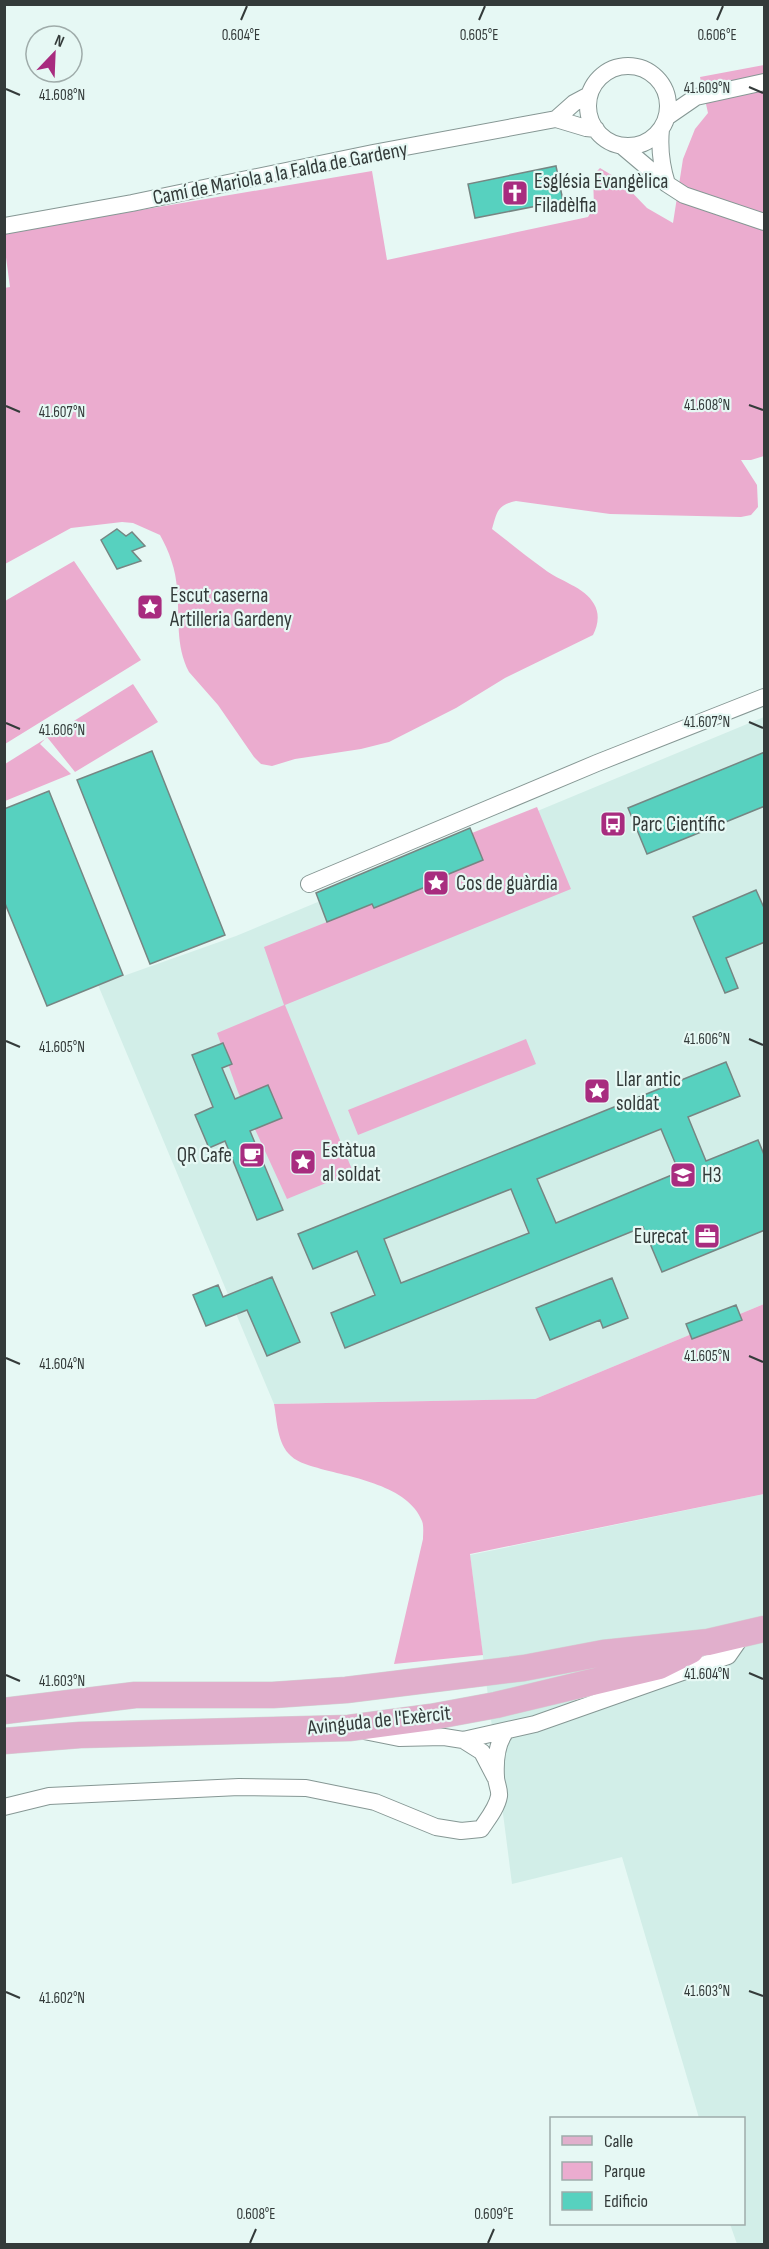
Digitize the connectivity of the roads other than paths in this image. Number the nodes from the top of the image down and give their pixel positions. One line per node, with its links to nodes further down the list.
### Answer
1 (765, 82): 3 (street)
2 (665, 90): 3 (street); 4 (street); 6 (street)
3 (709, 93): 6 (street)
4 (589, 95): 5 (street, Camí de Mariola a la Falda de Gardeny); 7 (street)
5 (556, 119): 7 (street, Camí de Mariola a la Falda de Gardeny); 11 (street, Camí de Mariola a la Falda de Gardeny)
6 (664, 123): 8 (street); 9 (street)
7 (596, 129): 8 (street)
8 (622, 146): 9 (street)
9 (667, 184): 10 (street)
10 (765, 222)
11 (4, 226)
12 (765, 697): 13 (street)
13 (309, 884)
14 (754, 1631): 15 (main road, Avinguda de l'Exèrcit); 18 (street)
15 (708, 1642): 16 (main road, Avinguda de l'Exèrcit); 17 (main road, Avinguda de l'Exèrcit)
16 (4, 1711)
17 (349, 1728): 19 (street); 20 (main road, Avinguda de l'Exèrcit)
18 (506, 1731): 19 (street); 21 (street)
19 (463, 1740): 21 (street)
20 (4, 1741)
21 (496, 1778): 22 (street)
22 (4, 1807)

